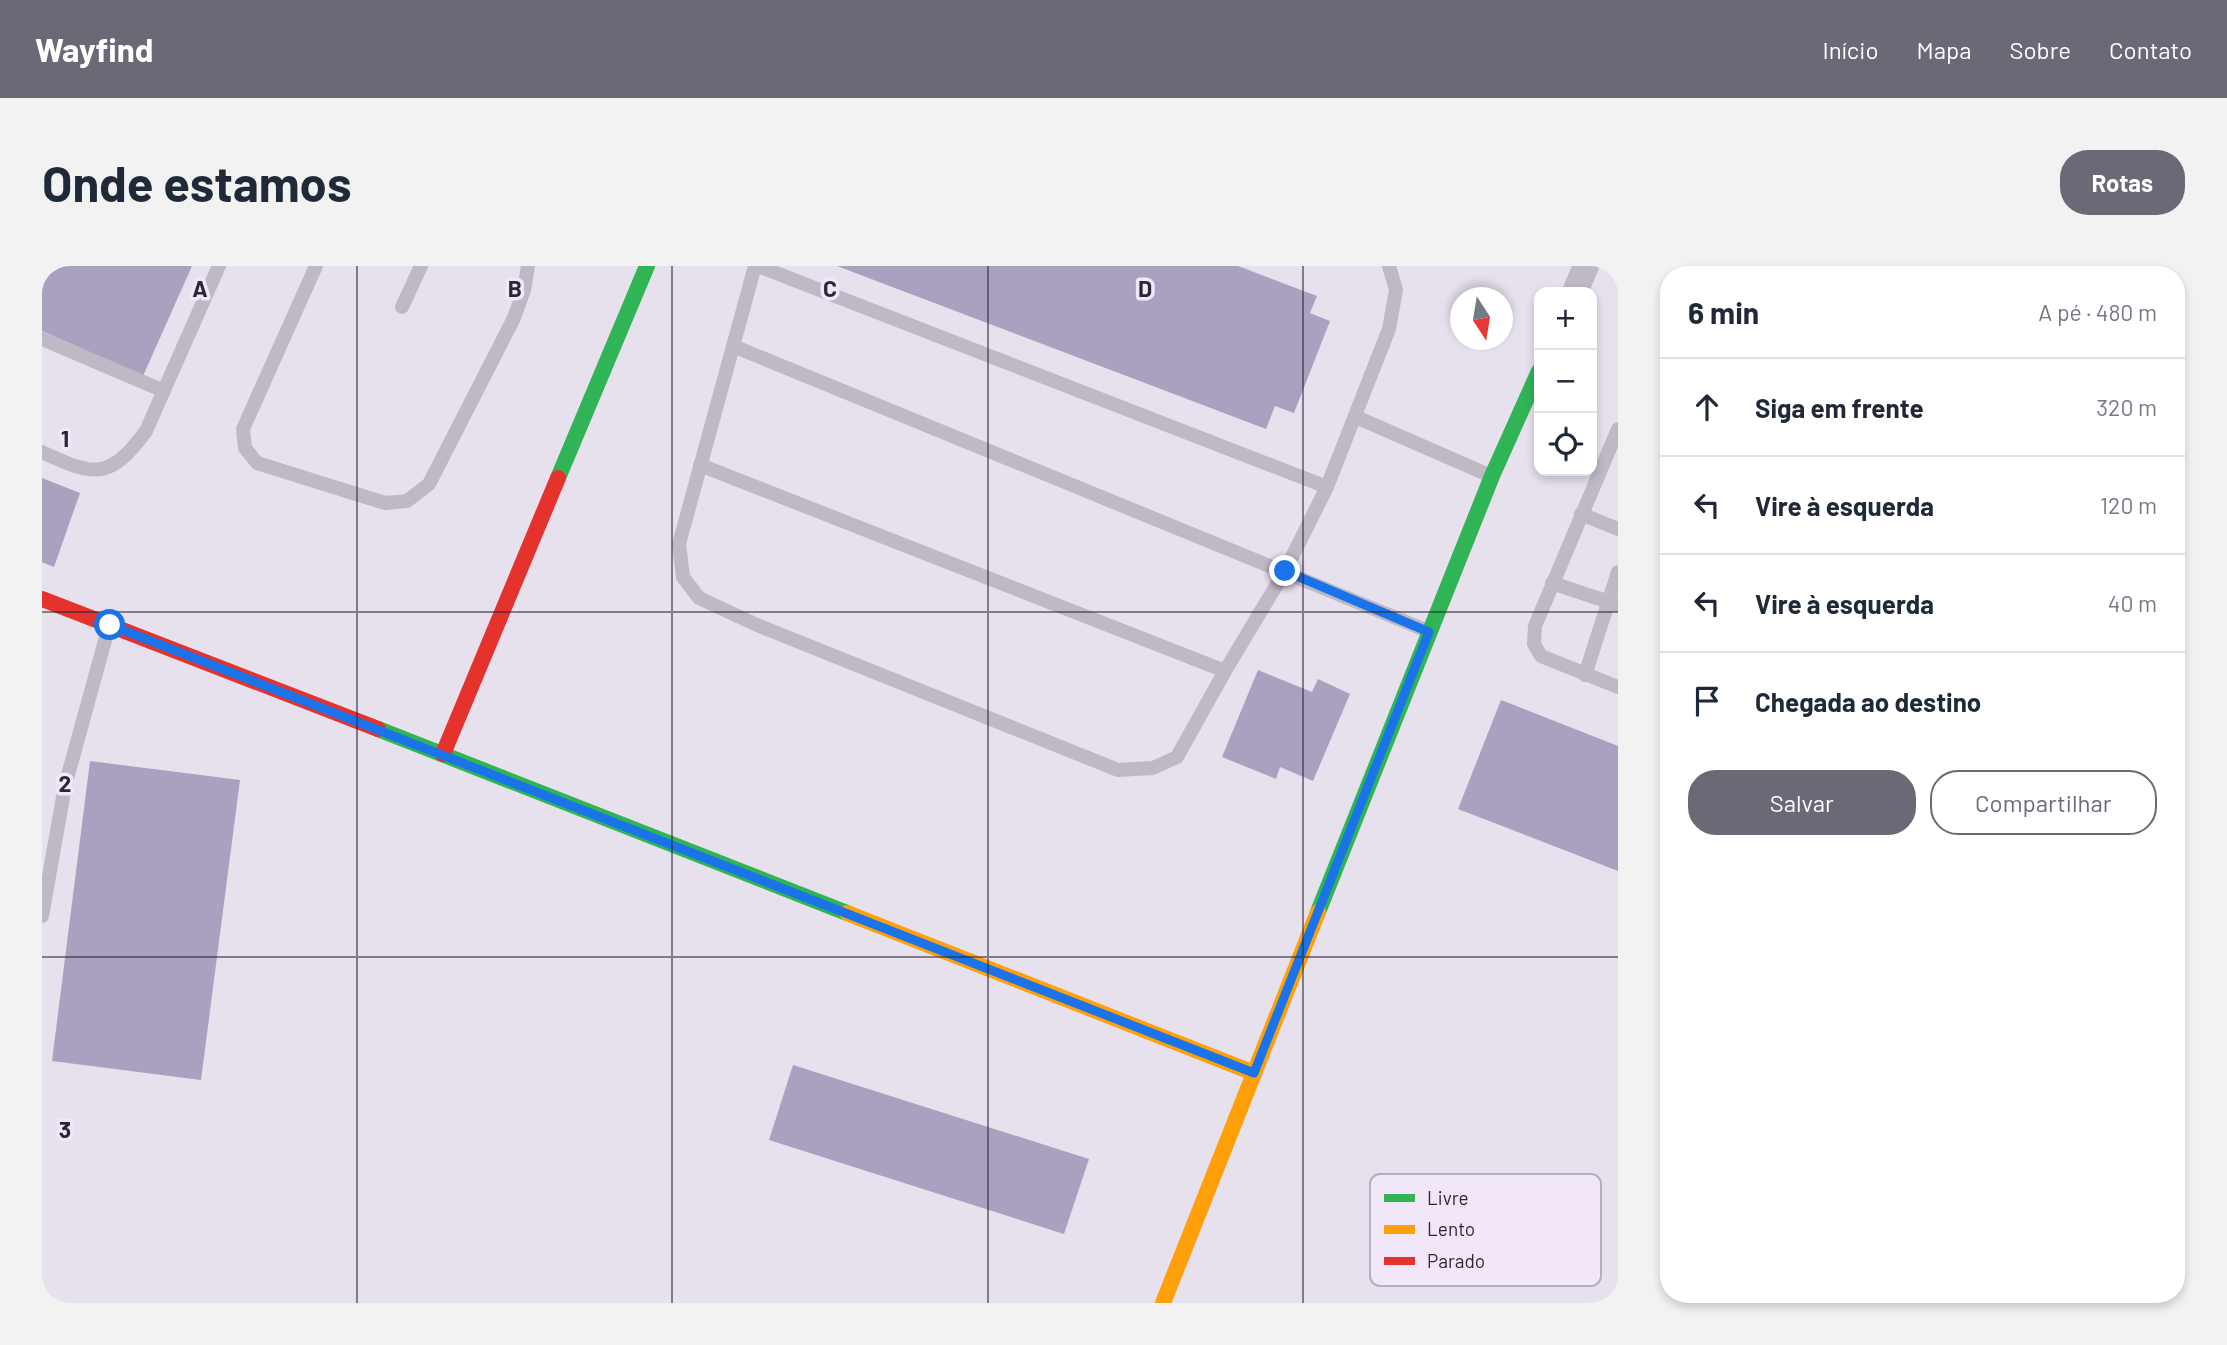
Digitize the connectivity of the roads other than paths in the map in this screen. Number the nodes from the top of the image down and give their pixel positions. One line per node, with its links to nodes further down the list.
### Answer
1 (219, 266): 14 (lane)
2 (316, 266): 4 (lane)
3 (421, 266): 10 (lane)
4 (528, 266)
5 (647, 266): 33 (street)
6 (757, 266): 12 (lane); 20 (lane)
7 (1389, 266): 15 (lane)
8 (1586, 266): 9 (street)
9 (1577, 287)
10 (402, 307)
11 (42, 339): 14 (lane)
12 (733, 346): 18 (lane); 23 (lane)
13 (1534, 382): 19 (street)
14 (164, 391): 17 (lane)
15 (1356, 416): 19 (lane); 20 (lane)
16 (1618, 429): 21 (lane)
17 (42, 452)
18 (700, 466): 30 (lane); 30 (lane)
19 (1492, 476): 29 (street)
20 (1327, 487): 23 (lane)
21 (1581, 514): 22 (lane); 25 (lane)
22 (1618, 529)
23 (1285, 571): 29 (lane); 30 (lane)
24 (1618, 572): 27 (lane)
25 (1552, 583): 27 (lane); 31 (lane)
26 (42, 599): 28 (street)
27 (1613, 603): 31 (lane)
28 (110, 625): 33 (street); 34 (lane)
29 (1429, 632): 35 (street)
30 (1225, 671)
31 (1585, 675): 32 (lane)
32 (1618, 687)
33 (443, 754): 35 (street)
34 (42, 916)
35 (1254, 1073): 36 (street)
36 (1163, 1303)

